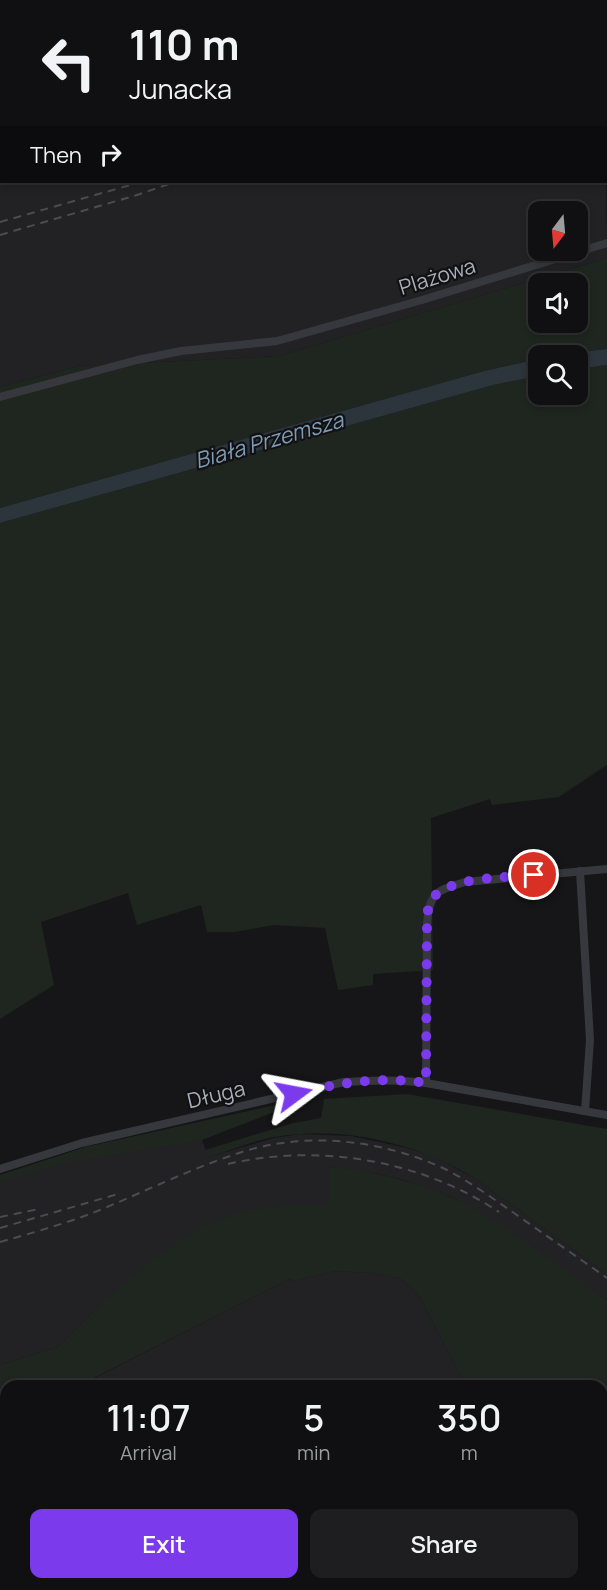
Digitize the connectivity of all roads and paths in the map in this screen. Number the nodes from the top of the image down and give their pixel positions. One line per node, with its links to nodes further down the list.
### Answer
1 (607, 243): 2 (street, Plażowa)
2 (0, 397)
3 (607, 868): 4 (street)
4 (580, 871): 5 (street); 6 (street)
5 (426, 1083): 6 (street, Długa); 8 (street, Długa)
6 (585, 1111): 7 (street, Długa)
7 (607, 1115)
8 (0, 1169)

